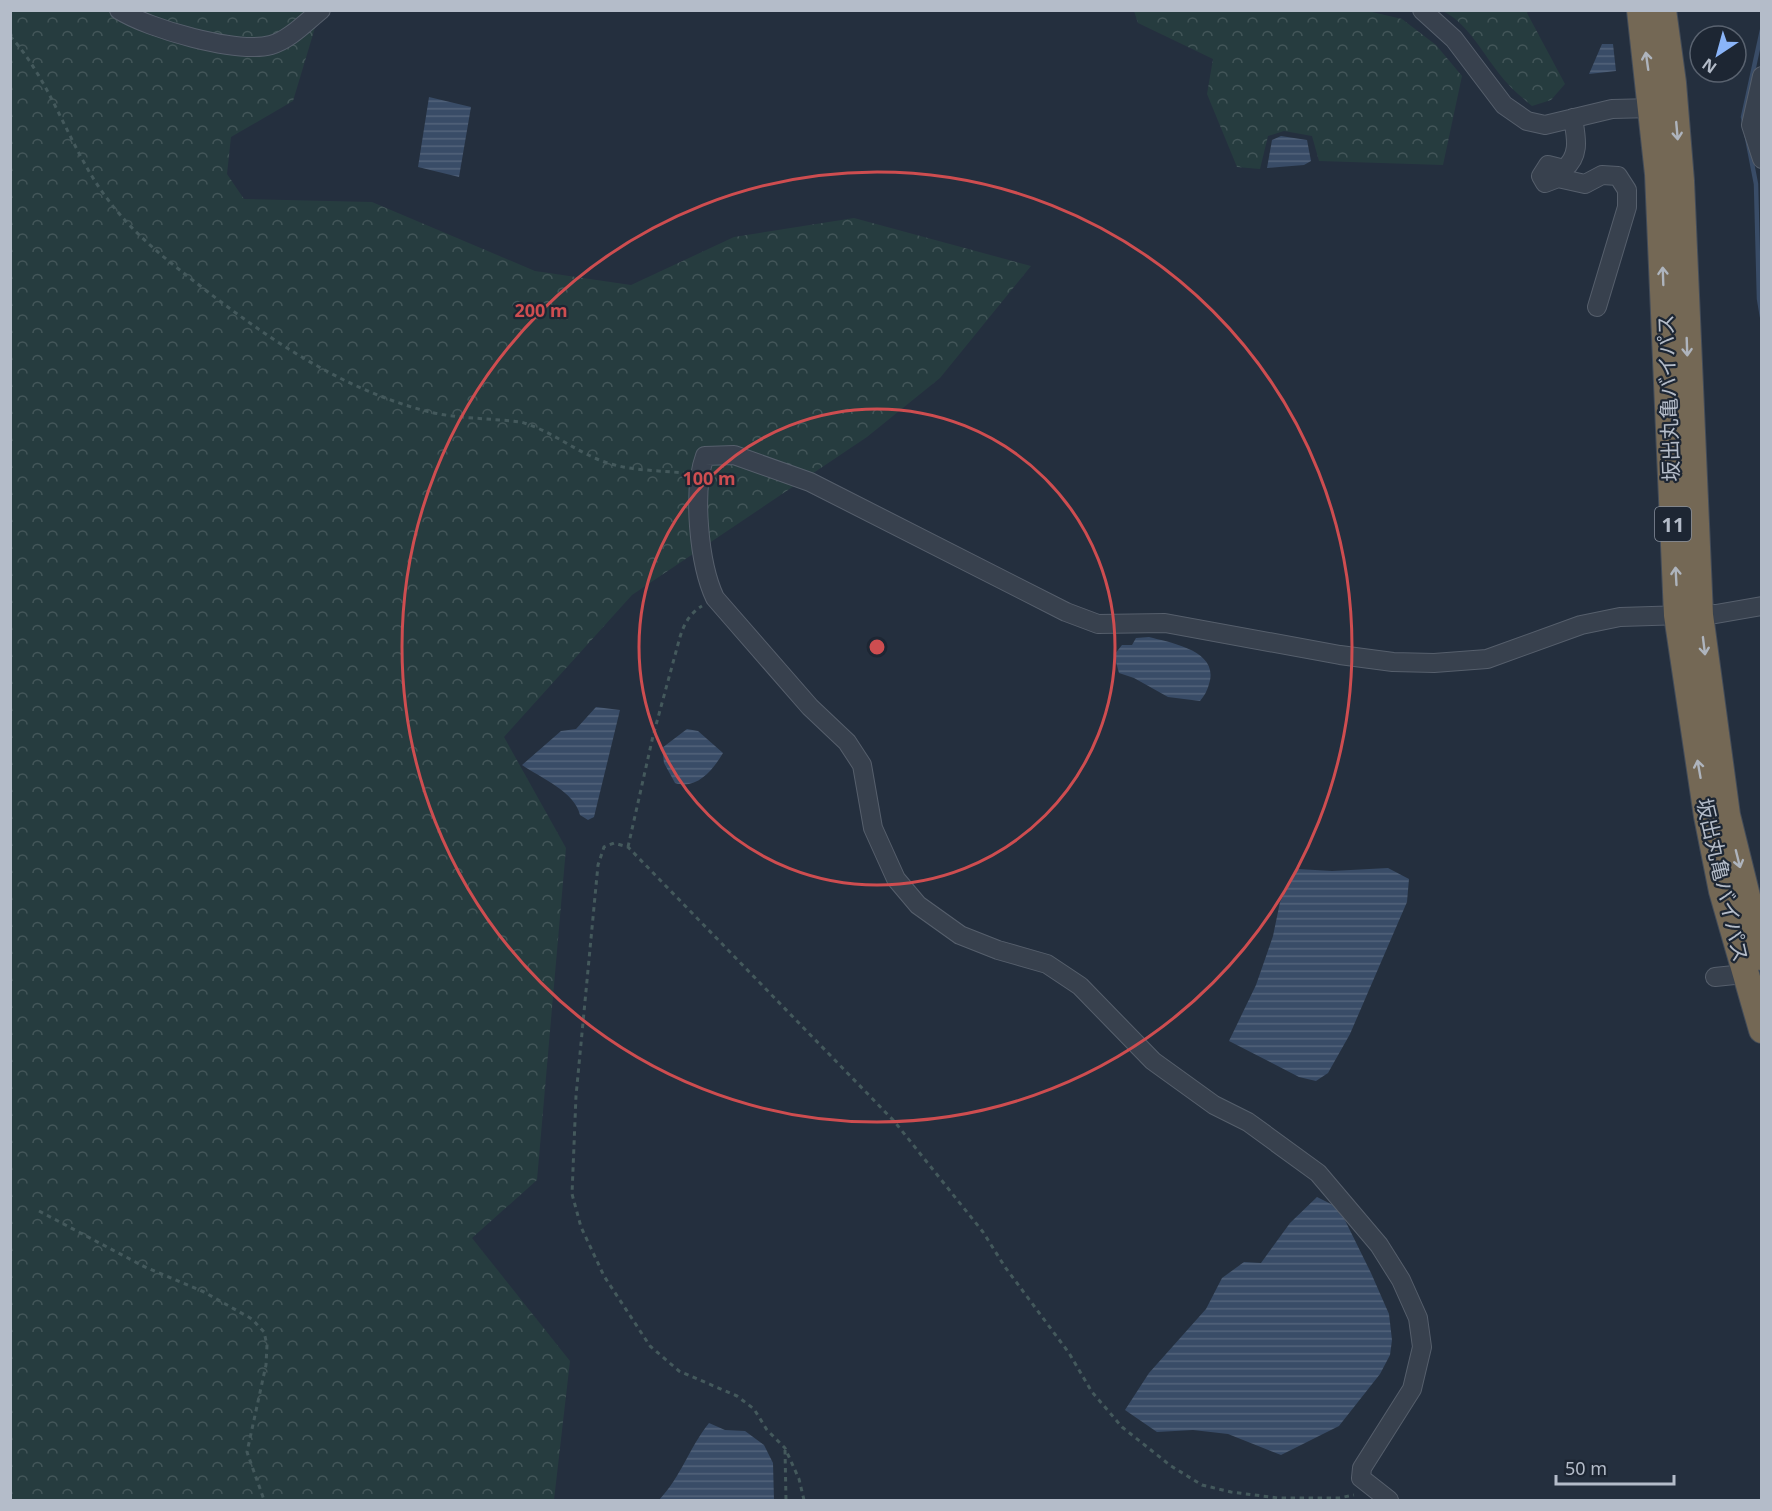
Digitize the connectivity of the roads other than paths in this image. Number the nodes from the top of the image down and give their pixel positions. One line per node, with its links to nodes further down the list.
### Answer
1 (119, 10): 2 (street)
2 (321, 10)
3 (1422, 10): 8 (street)
4 (1640, 10): 7 (highway, 坂出丸亀バイパス / 11, one-way to 4)
5 (1663, 10): 12 (highway, 坂出丸亀バイパス / 11, one-way to 12)
6 (1761, 76): 9 (street)
7 (1653, 108): 8 (street); 12 (highway, 坂出丸亀バイパス / 11, one-way to 7)
8 (1573, 118): 10 (street)
9 (1761, 159)
10 (1597, 307)
11 (1761, 606): 12 (street)
12 (1689, 615): 13 (highway, 坂出丸亀バイパス / 11); 16 (street)
13 (1753, 966): 14 (street); 15 (highway, 坂出丸亀バイパス / 11)
14 (1715, 977)
15 (1761, 1030)
16 (1383, 1496)

